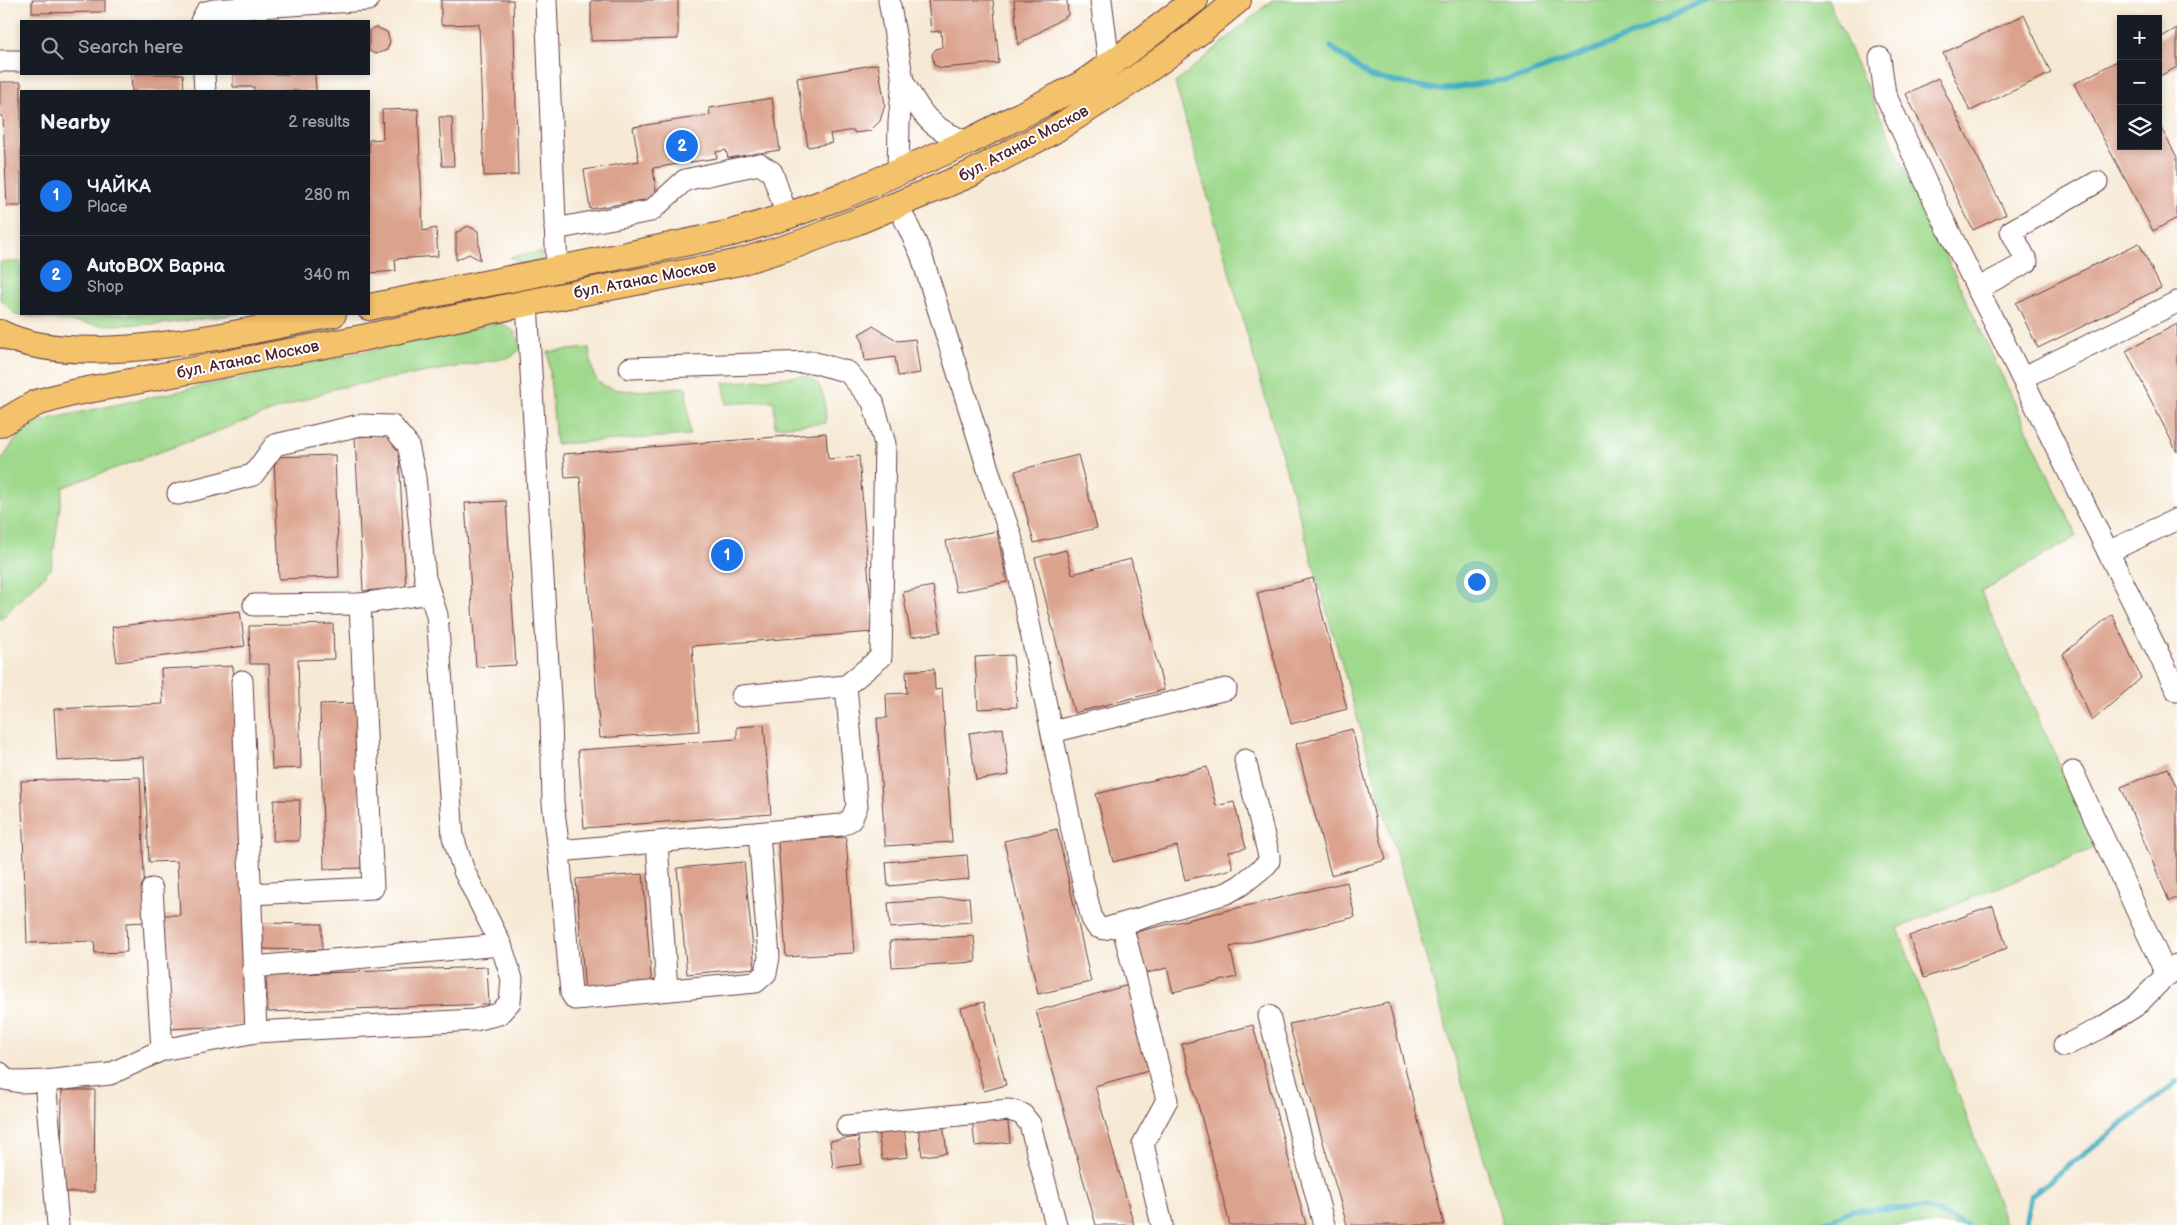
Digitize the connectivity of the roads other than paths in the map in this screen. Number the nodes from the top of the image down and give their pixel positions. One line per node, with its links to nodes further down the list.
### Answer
1 (368, 0): 7 (street)
2 (546, 0): 20 (street)
3 (889, 0): 13 (street)
4 (1101, 0): 11 (street)
5 (1195, 0): 11 (main road, бул. Атанас Москов)
6 (1238, 0): 18 (main road, бул. Атанас Москов)
7 (202, 20)
8 (1880, 58): 23 (street)
9 (20, 61): 10 (street)
10 (0, 62)
11 (1109, 64): 15 (main road, бул. Атанас Москов)
12 (204, 75): 14 (street)
13 (903, 81): 15 (street); 16 (street)
14 (206, 90)
15 (968, 142): 16 (main road, бул. Атанас Москов)
16 (898, 172): 19 (main road, бул. Атанас Москов)
17 (2097, 182): 23 (street)
18 (898, 205): 25 (main road, бул. Атанас Москов); 43 (street)
19 (787, 216): 20 (street); 21 (main road, бул. Атанас Москов)
20 (555, 229): 21 (street)
21 (557, 270): 22 (main road, бул. Атанас Москов)
22 (531, 274): 25 (main road); 26 (main road, бул. Атанас Москов)
23 (1977, 288): 30 (street)
24 (2177, 302): 30 (street)
25 (527, 303): 31 (main road, бул. Атанас Москов); 48 (street)
26 (370, 307)
27 (327, 315): 28 (main road, бул. Атанас Москов)
28 (0, 333)
29 (630, 368): 39 (street)
30 (2022, 378): 34 (street)
31 (0, 424)
32 (178, 494): 35 (street)
33 (2177, 519): 34 (street)
34 (2108, 552): 41 (street)
35 (430, 592): 36 (street); 52 (street)
36 (360, 604): 37 (street); 50 (street)
37 (254, 605)
38 (242, 681): 50 (street)
39 (846, 686): 42 (street); 46 (street)
40 (1226, 689): 43 (street)
41 (2177, 691)
42 (742, 696)
43 (1052, 732): 51 (street)
44 (1245, 760): 51 (street)
45 (2073, 772): 54 (street)
46 (759, 833): 47 (street); 55 (street)
47 (657, 843): 48 (street); 55 (street)
48 (559, 851): 55 (street)
49 (152, 889): 59 (street)
50 (250, 894): 53 (street)
51 (1122, 924): 65 (street)
52 (501, 944): 53 (street); 57 (street)
53 (253, 967): 57 (street)
54 (2172, 970): 58 (street)
55 (667, 990)
56 (1269, 1016): 66 (street)
57 (256, 1032): 59 (street)
58 (2064, 1046)
59 (162, 1050): 61 (street)
60 (0, 1073): 61 (street)
61 (45, 1082): 63 (street)
62 (847, 1126): 64 (street)
63 (58, 1225)
64 (1056, 1225)
65 (1162, 1225)
66 (1324, 1225)

